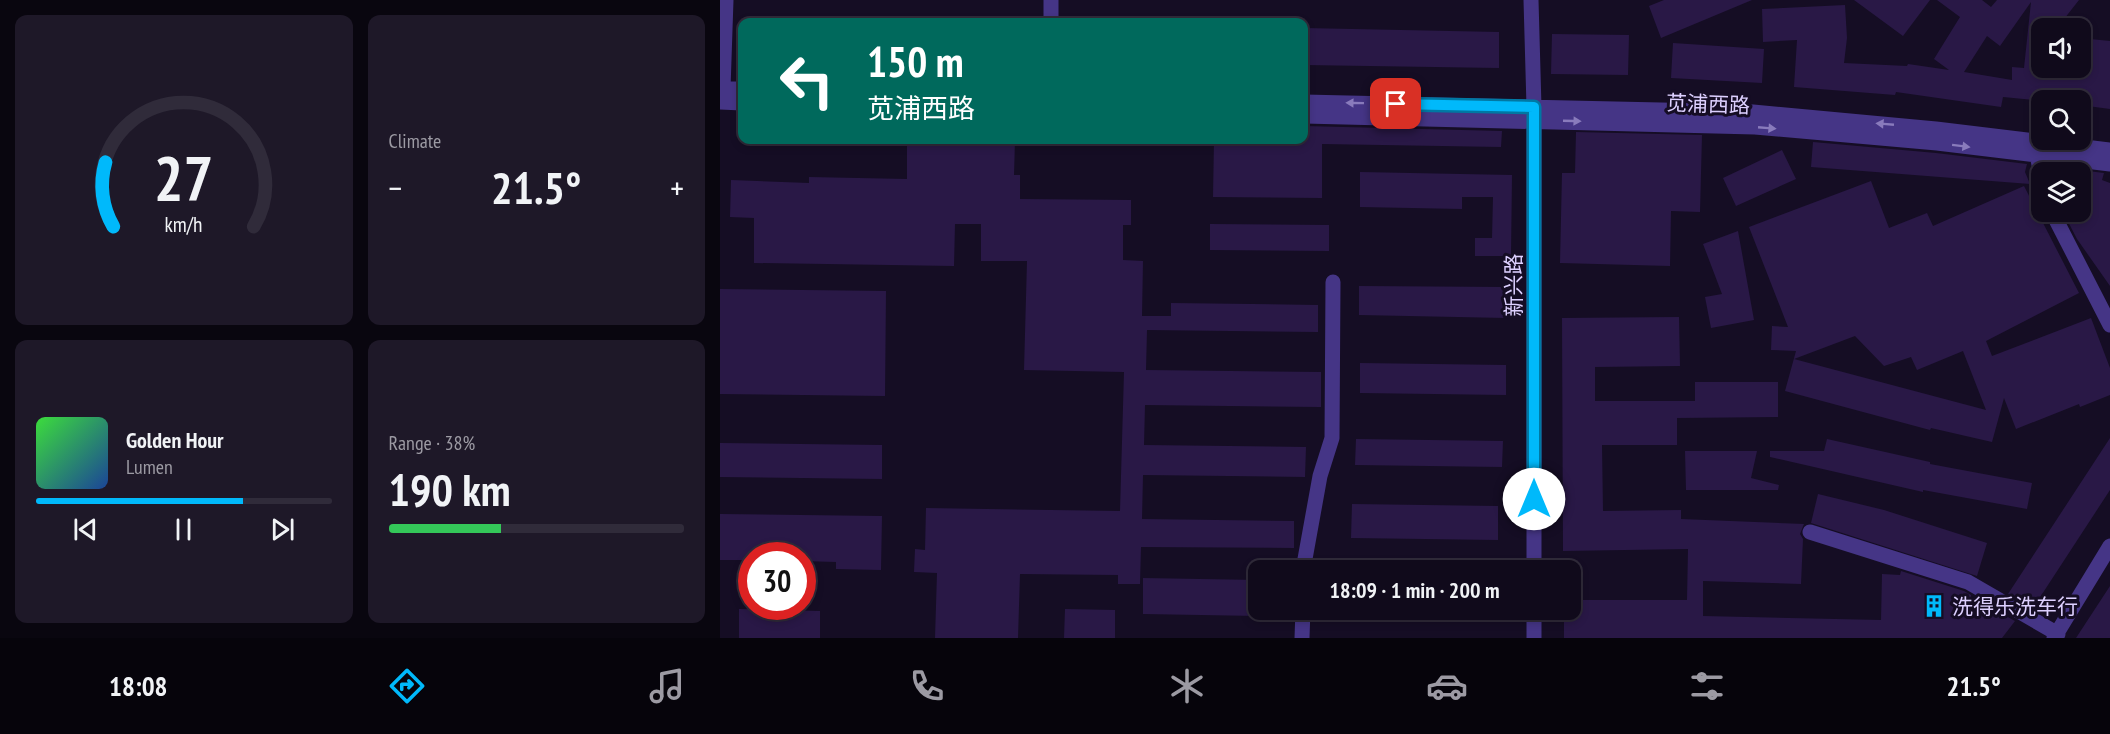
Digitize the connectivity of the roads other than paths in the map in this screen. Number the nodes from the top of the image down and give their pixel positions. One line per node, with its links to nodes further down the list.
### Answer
1 (726, 0): 6 (street)
2 (1051, 0): 4 (street)
3 (1531, 0): 9 (street, 新兴路)
4 (1051, 18)
5 (738, 90): 6 (street)
6 (721, 93): 7 (street)
7 (738, 101)
8 (1308, 102): 9 (street, 苋浦西路, one-way to 8)
9 (1534, 113): 10 (street, 苋浦西路); 11 (street, 苋浦西路, one-way to 9); 12 (street, 苋浦西路, one-way to 12); 21 (street, 新兴路)
10 (1308, 116)
11 (2110, 150)
12 (2037, 155): 13 (street); 14 (street, 苋浦西路)
13 (2038, 162)
14 (2110, 164)
15 (2057, 222): 17 (street)
16 (1333, 282): 20 (street)
17 (2110, 325)
18 (1810, 532): 24 (street)
19 (2110, 546): 24 (street)
20 (1305, 560)
21 (1534, 560)
22 (1303, 620): 25 (street)
23 (1534, 620): 26 (street)
24 (2056, 636)
25 (1302, 638)
26 (1534, 638)

